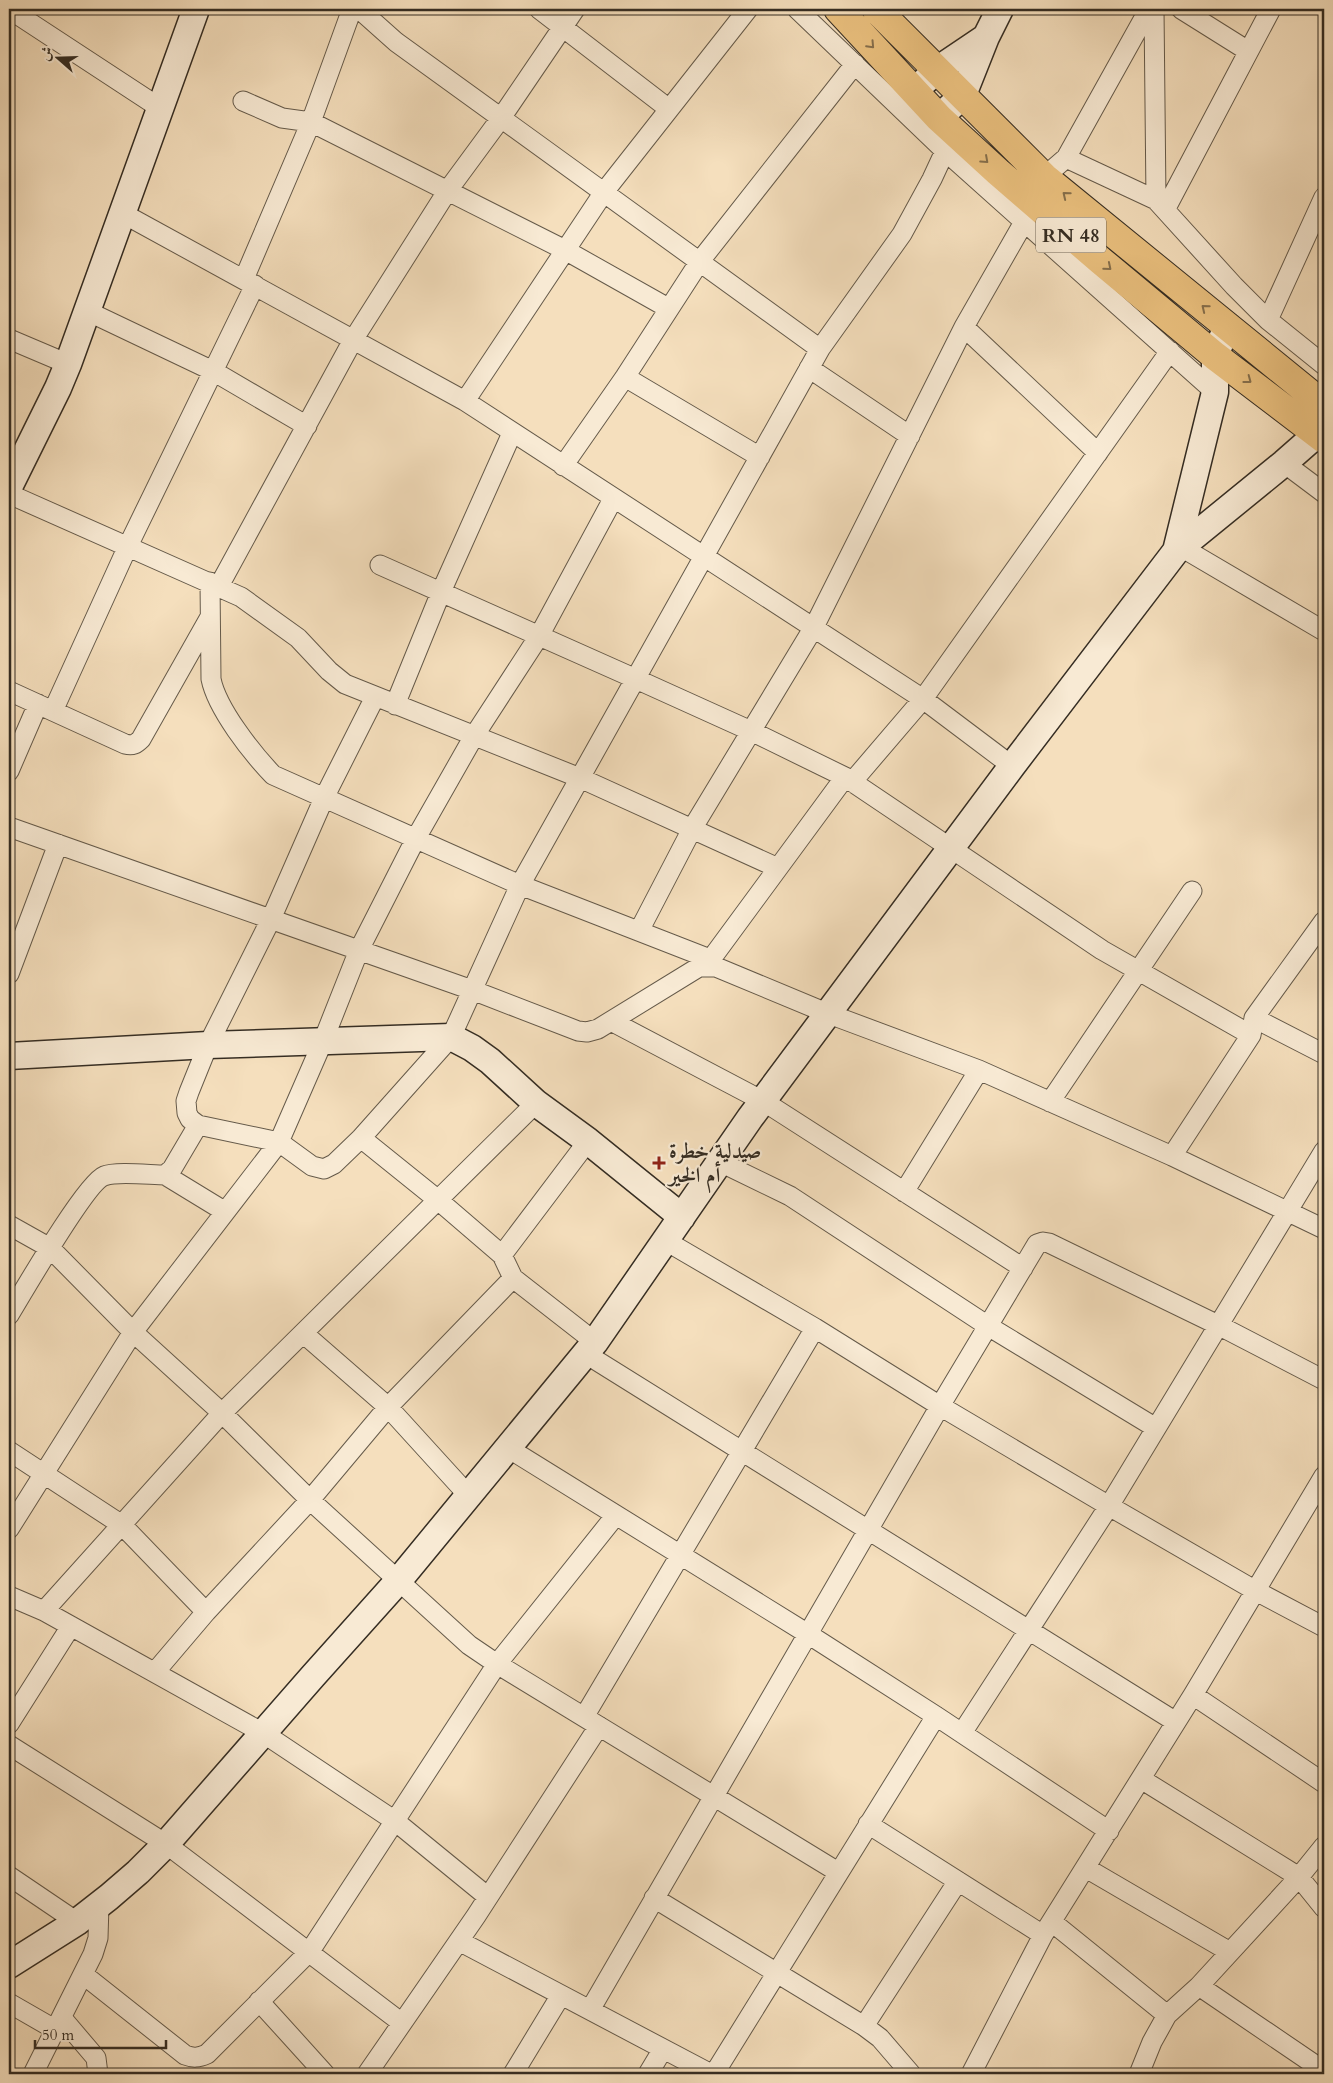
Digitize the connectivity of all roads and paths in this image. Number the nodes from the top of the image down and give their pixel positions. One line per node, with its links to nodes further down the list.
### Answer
1 (9, 9): 24 (street)
2 (196, 9): 24 (street)
3 (352, 9): 28 (street)
4 (359, 9): 26 (street)
5 (538, 9): 16 (street)
6 (575, 9): 16 (street)
7 (748, 9): 25 (street)
8 (797, 9): 19 (street)
9 (838, 9): 21 (highway, RN 48, one-way to 21)
10 (1000, 9): 17 (street)
11 (1149, 9): 30 (street)
12 (1154, 9): 35 (street)
13 (1181, 9): 18 (street)
14 (1270, 9): 18 (street)
15 (887, 13): 20 (highway, RN 48)
16 (563, 26): 25 (street); 26 (street)
17 (986, 37): 20 (street); 22 (street)
18 (1248, 51): 35 (street)
19 (855, 64): 29 (street); 38 (street)
20 (937, 70): 21 (street); 22 (highway, RN 48)
21 (914, 91): 27 (highway, RN 48)
22 (963, 95): 27 (street); 34 (highway, RN 48)
23 (243, 101): 28 (street)
24 (160, 108): 36 (street)
25 (669, 109): 32 (street)
26 (501, 118): 31 (street); 32 (street)
27 (939, 118): 34 (highway, RN 48, one-way to 34)
28 (311, 122): 31 (street); 39 (street)
29 (945, 151): 34 (street); 47 (street)
30 (1066, 158): 34 (street); 35 (street)
31 (448, 190): 37 (street); 46 (street)
32 (604, 192): 37 (street); 38 (street)
33 (1324, 197): 42 (street)
34 (1032, 198): 43 (highway, RN 48, one-way to 34); 44 (street); 48 (street); 49 (highway, RN 48, one-way to 49)
35 (1161, 205): 42 (street)
36 (122, 213): 39 (street); 41 (street)
37 (565, 250): 40 (street); 56 (street)
38 (700, 261): 40 (street); 47 (street)
39 (249, 282): 46 (street); 53 (street)
40 (668, 308): 54 (street)
41 (86, 311): 50 (street); 53 (street)
42 (1268, 320): 51 (street)
43 (1228, 326): 49 (street); 57 (highway, RN 48)
44 (964, 327): 60 (street); 62 (street)
45 (9, 339): 50 (street)
46 (354, 340): 56 (street); 58 (street)
47 (820, 349): 52 (street)
48 (1170, 352): 55 (street); 62 (street)
49 (1215, 356): 55 (street); 61 (highway, RN 48, one-way to 61)
50 (68, 364): 66 (street)
51 (1324, 365)
52 (809, 368): 60 (street); 63 (street)
53 (213, 371): 58 (street); 70 (street)
54 (625, 376): 63 (street); 65 (street)
55 (1215, 392): 71 (street)
56 (465, 401): 59 (street)
57 (1324, 405)
58 (307, 426): 74 (street)
59 (512, 433): 65 (street); 75 (street)
60 (910, 436): 77 (street)
61 (1321, 436): 64 (street)
62 (1098, 453): 83 (street)
63 (760, 457): 72 (street)
64 (1284, 464): 67 (street); 71 (street)
65 (563, 466): 69 (street)
66 (9, 487)
67 (1324, 493)
68 (9, 494): 70 (street)
69 (613, 499): 72 (street); 79 (street)
70 (128, 546): 74 (street); 85 (street)
71 (1179, 549): 78 (street); 88 (street)
72 (704, 558): 77 (street); 80 (street)
73 (380, 565): 75 (street)
74 (215, 584): 76 (street); 82 (street)
75 (441, 592): 79 (street); 84 (street)
76 (210, 616): 85 (street); 92 (street)
77 (814, 627): 83 (street); 86 (street)
78 (1324, 631)
79 (539, 636): 80 (street); 87 (street)
80 (636, 678): 86 (street); 90 (street)
81 (9, 691): 85 (street)
82 (375, 697): 84 (street); 92 (street)
83 (923, 699): 88 (street); 91 (street)
84 (395, 705): 87 (street)
85 (46, 708): 89 (street)
86 (751, 731): 91 (street); 94 (street)
87 (474, 736): 90 (street); 95 (street)
88 (1012, 766): 97 (street)
89 (9, 772)
90 (580, 778): 94 (street); 99 (street)
91 (848, 780): 97 (street); 98 (street)
92 (324, 798): 95 (street); 101 (street)
93 (9, 827): 96 (street)
94 (692, 829): 98 (street); 103 (street)
95 (416, 838): 99 (street); 104 (street)
96 (58, 844): 101 (street); 107 (street)
97 (951, 848): 106 (street); 109 (street)
98 (778, 868): 105 (street)
99 (520, 885): 103 (street); 108 (street)
100 (1192, 891): 106 (street)
101 (271, 920): 104 (street); 114 (street)
102 (1324, 921): 111 (street)
103 (638, 931): 105 (street)
104 (359, 950): 108 (street); 113 (street)
105 (708, 963): 109 (street); 110 (street)
106 (1138, 970): 111 (street); 119 (street)
107 (9, 974)
108 (472, 990): 110 (street); 112 (street)
109 (829, 1014): 117 (street); 118 (street)
110 (611, 1021): 118 (street)
111 (1252, 1026): 115 (street); 126 (street)
112 (451, 1038): 113 (street); 120 (street); 122 (street)
113 (323, 1041): 114 (street); 124 (street)
114 (208, 1045): 116 (street); 121 (street)
115 (1324, 1054)
116 (9, 1056)
117 (979, 1070): 119 (street); 129 (street)
118 (763, 1102): 127 (street); 129 (street)
119 (1050, 1102): 126 (street)
120 (536, 1103): 123 (street); 130 (street)
121 (198, 1125): 124 (street); 128 (street)
122 (361, 1138): 124 (street); 130 (street)
123 (588, 1141): 133 (street); 138 (street)
124 (279, 1142): 131 (street)
125 (1324, 1151): 132 (street)
126 (1172, 1156): 132 (street)
127 (720, 1162): 133 (street); 143 (street)
128 (165, 1175): 131 (street); 137 (street)
129 (904, 1192): 139 (street)
130 (438, 1200): 138 (street); 146 (street)
131 (224, 1211): 145 (street)
132 (1288, 1212): 135 (street); 142 (street)
133 (682, 1217): 136 (street)
134 (9, 1225): 137 (street)
135 (1324, 1229)
136 (666, 1241): 144 (street); 147 (street)
137 (50, 1248): 141 (street); 145 (street)
138 (502, 1255): 140 (street)
139 (1023, 1268): 142 (street); 143 (street)
140 (513, 1278): 147 (street); 150 (street)
141 (9, 1315)
142 (1218, 1325): 148 (street); 152 (street)
143 (988, 1326): 149 (street); 152 (street)
144 (815, 1328): 149 (street); 155 (street)
145 (133, 1332): 151 (street); 156 (street)
146 (303, 1333): 150 (street); 151 (street)
147 (590, 1348): 153 (street); 155 (street)
148 (1324, 1380)
149 (940, 1406): 160 (street); 164 (street)
150 (388, 1407): 158 (street); 159 (street)
151 (222, 1413): 159 (street); 162 (street)
152 (1156, 1428): 160 (street)
153 (508, 1448): 158 (street); 161 (street)
154 (9, 1451): 156 (street)
155 (743, 1451): 164 (street); 165 (street)
156 (44, 1475): 162 (street); 163 (street)
157 (1324, 1476): 167 (street)
158 (469, 1496): 166 (street)
159 (310, 1500): 166 (street); 170 (street)
160 (1109, 1506): 167 (street); 173 (street)
161 (616, 1515): 165 (street); 175 (street)
162 (122, 1525): 169 (street); 170 (street)
163 (9, 1529)
164 (868, 1531): 173 (street); 174 (street)
165 (681, 1556): 174 (street); 179 (street)
166 (399, 1580): 175 (street); 182 (street)
167 (1256, 1591): 172 (street); 177 (street)
168 (9, 1596): 169 (street)
169 (44, 1611): 171 (street)
170 (206, 1612): 176 (street)
171 (71, 1626): 176 (street); 181 (street)
172 (1324, 1627)
173 (1029, 1632): 180 (street); 183 (street)
174 (808, 1634): 178 (street); 187 (street)
175 (497, 1664): 179 (street); 188 (street)
176 (155, 1672): 182 (street)
177 (1193, 1695): 180 (street); 186 (street)
178 (936, 1716): 183 (street); 189 (street)
179 (592, 1721): 187 (street); 198 (street)
180 (1176, 1722): 185 (street)
181 (9, 1724)
182 (263, 1733): 188 (street); 191 (street)
183 (962, 1733): 190 (street)
184 (9, 1745): 191 (street)
185 (1141, 1779): 190 (street); 196 (street)
186 (1324, 1783)
187 (714, 1797): 194 (street); 199 (street)
188 (395, 1821): 198 (street); 205 (street)
189 (868, 1824): 194 (street); 197 (street)
190 (1109, 1831): 193 (street)
191 (166, 1844): 200 (street); 205 (street)
192 (1324, 1846): 196 (street)
193 (1086, 1868): 203 (street); 206 (street)
194 (838, 1872): 208 (street)
195 (9, 1876): 202 (street)
196 (1299, 1878): 201 (street); 206 (street)
197 (958, 1881): 203 (street); 218 (street)
198 (488, 1897): 204 (street)
199 (654, 1898): 208 (street); 214 (street)
200 (99, 1905): 202 (street); 209 (street)
201 (1324, 1908)
202 (77, 1922): 207 (street)
203 (1048, 1929): 215 (street); 229 (street)
204 (459, 1941): 211 (street); 216 (street)
205 (310, 1951): 212 (street); 216 (street)
206 (1230, 1952): 210 (street)
207 (9, 1965)
208 (776, 1972): 218 (street); 227 (street)
209 (84, 1974): 212 (street); 217 (street)
210 (1199, 1986): 215 (street); 220 (street)
211 (561, 1995): 214 (street); 225 (street)
212 (259, 2001): 223 (street)
213 (9, 2003): 217 (street)
214 (590, 2010): 219 (street)
215 (1167, 2015): 230 (street)
216 (402, 2023): 224 (street)
217 (59, 2024): 221 (street); 222 (street)
218 (864, 2026): 228 (street)
219 (663, 2049): 226 (street); 227 (street)
220 (1324, 2071)
221 (33, 2074)
222 (98, 2074)
223 (325, 2074)
224 (367, 2074)
225 (513, 2074)
226 (648, 2074)
227 (712, 2074)
228 (911, 2074)
229 (971, 2074)
230 (1139, 2074)

